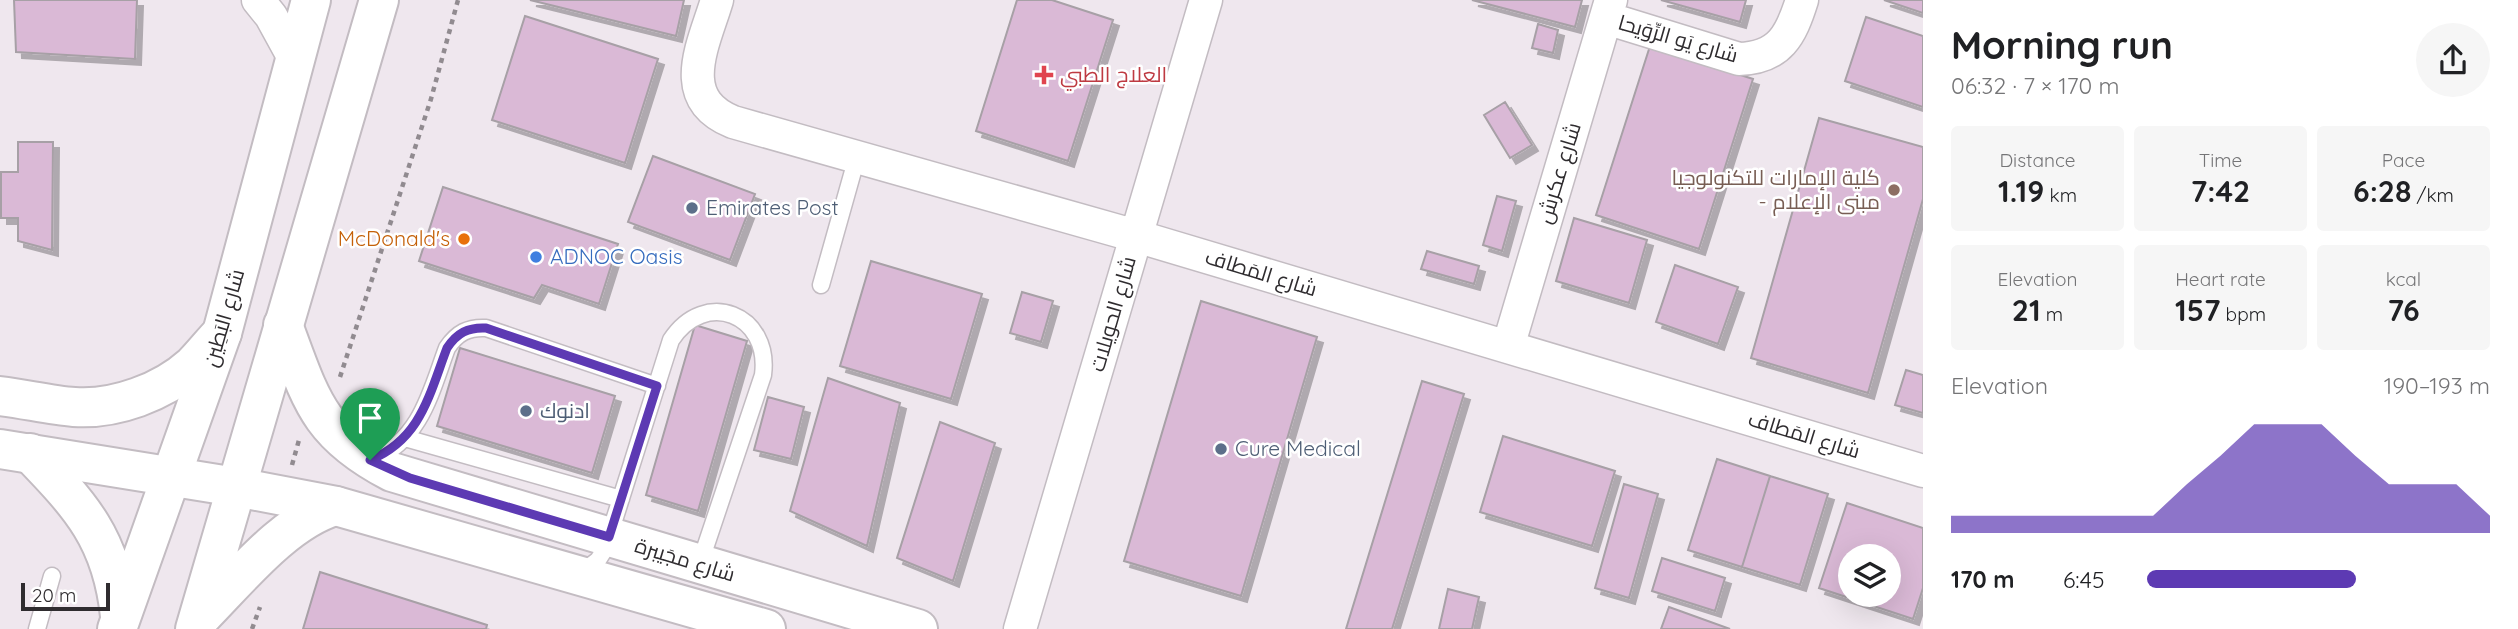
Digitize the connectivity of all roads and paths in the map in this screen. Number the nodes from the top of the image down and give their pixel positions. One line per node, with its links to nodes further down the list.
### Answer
1 (258, 0): 9 (street)
2 (311, 0): 9 (street, شارع البَطِين)
3 (379, 0): 13 (street)
4 (458, 0): 16 (path)
5 (717, 0): 10 (street, شارع المَطاف)
6 (1206, 0): 11 (street, شارع الحويلات)
7 (1802, 0): 8 (street, شارع يَو الرِّوَيحا)
8 (1608, 9): 15 (street, شارع عكرش)
9 (294, 58): 14 (street, شارع البَطِين)
10 (857, 157): 11 (street, شارع المَطاف); 12 (lane)
11 (1136, 236): 15 (street, شارع المَطاف); 41 (street, شارع الحويلات)
12 (821, 285)
13 (283, 325): 23 (street, شارع مجَيبرة); 27 (street)
14 (222, 333): 19 (street); 26 (street, شارع البَطِين)
15 (1508, 347): 24 (street, شارع المَطاف)
16 (344, 367)
17 (657, 386): 21 (lane); 28 (lane); 31 (lane)
18 (0, 396): 19 (street)
19 (37, 401): 22 (street)
20 (302, 434): 25 (path)
21 (405, 438): 23 (lane); 28 (lane)
22 (18, 452): 26 (street, شارع مجَيبرة); 35 (street)
23 (370, 460): 30 (street, شارع مجَيبرة)
24 (1923, 471)
25 (289, 473)
26 (172, 476): 27 (street, شارع مجَيبرة); 35 (street, شارع البَطِين)
27 (236, 487): 29 (street, شارع مجَيبرة); 36 (street)
28 (621, 499): 30 (lane)
29 (336, 506): 32 (street, شارع مجَيبرة); 36 (street)
30 (609, 537): 31 (street, شارع مجَيبرة); 32 (lane)
31 (699, 564): 40 (street, شارع مجَيبرة)
32 (578, 575): 39 (street, شارع مجَيبرة)
33 (52, 576): 37 (lane)
34 (255, 620): 38 (path)
35 (119, 623)
36 (197, 625)
37 (37, 629)
38 (252, 629)
39 (766, 629)
40 (918, 629)
41 (1020, 629)

